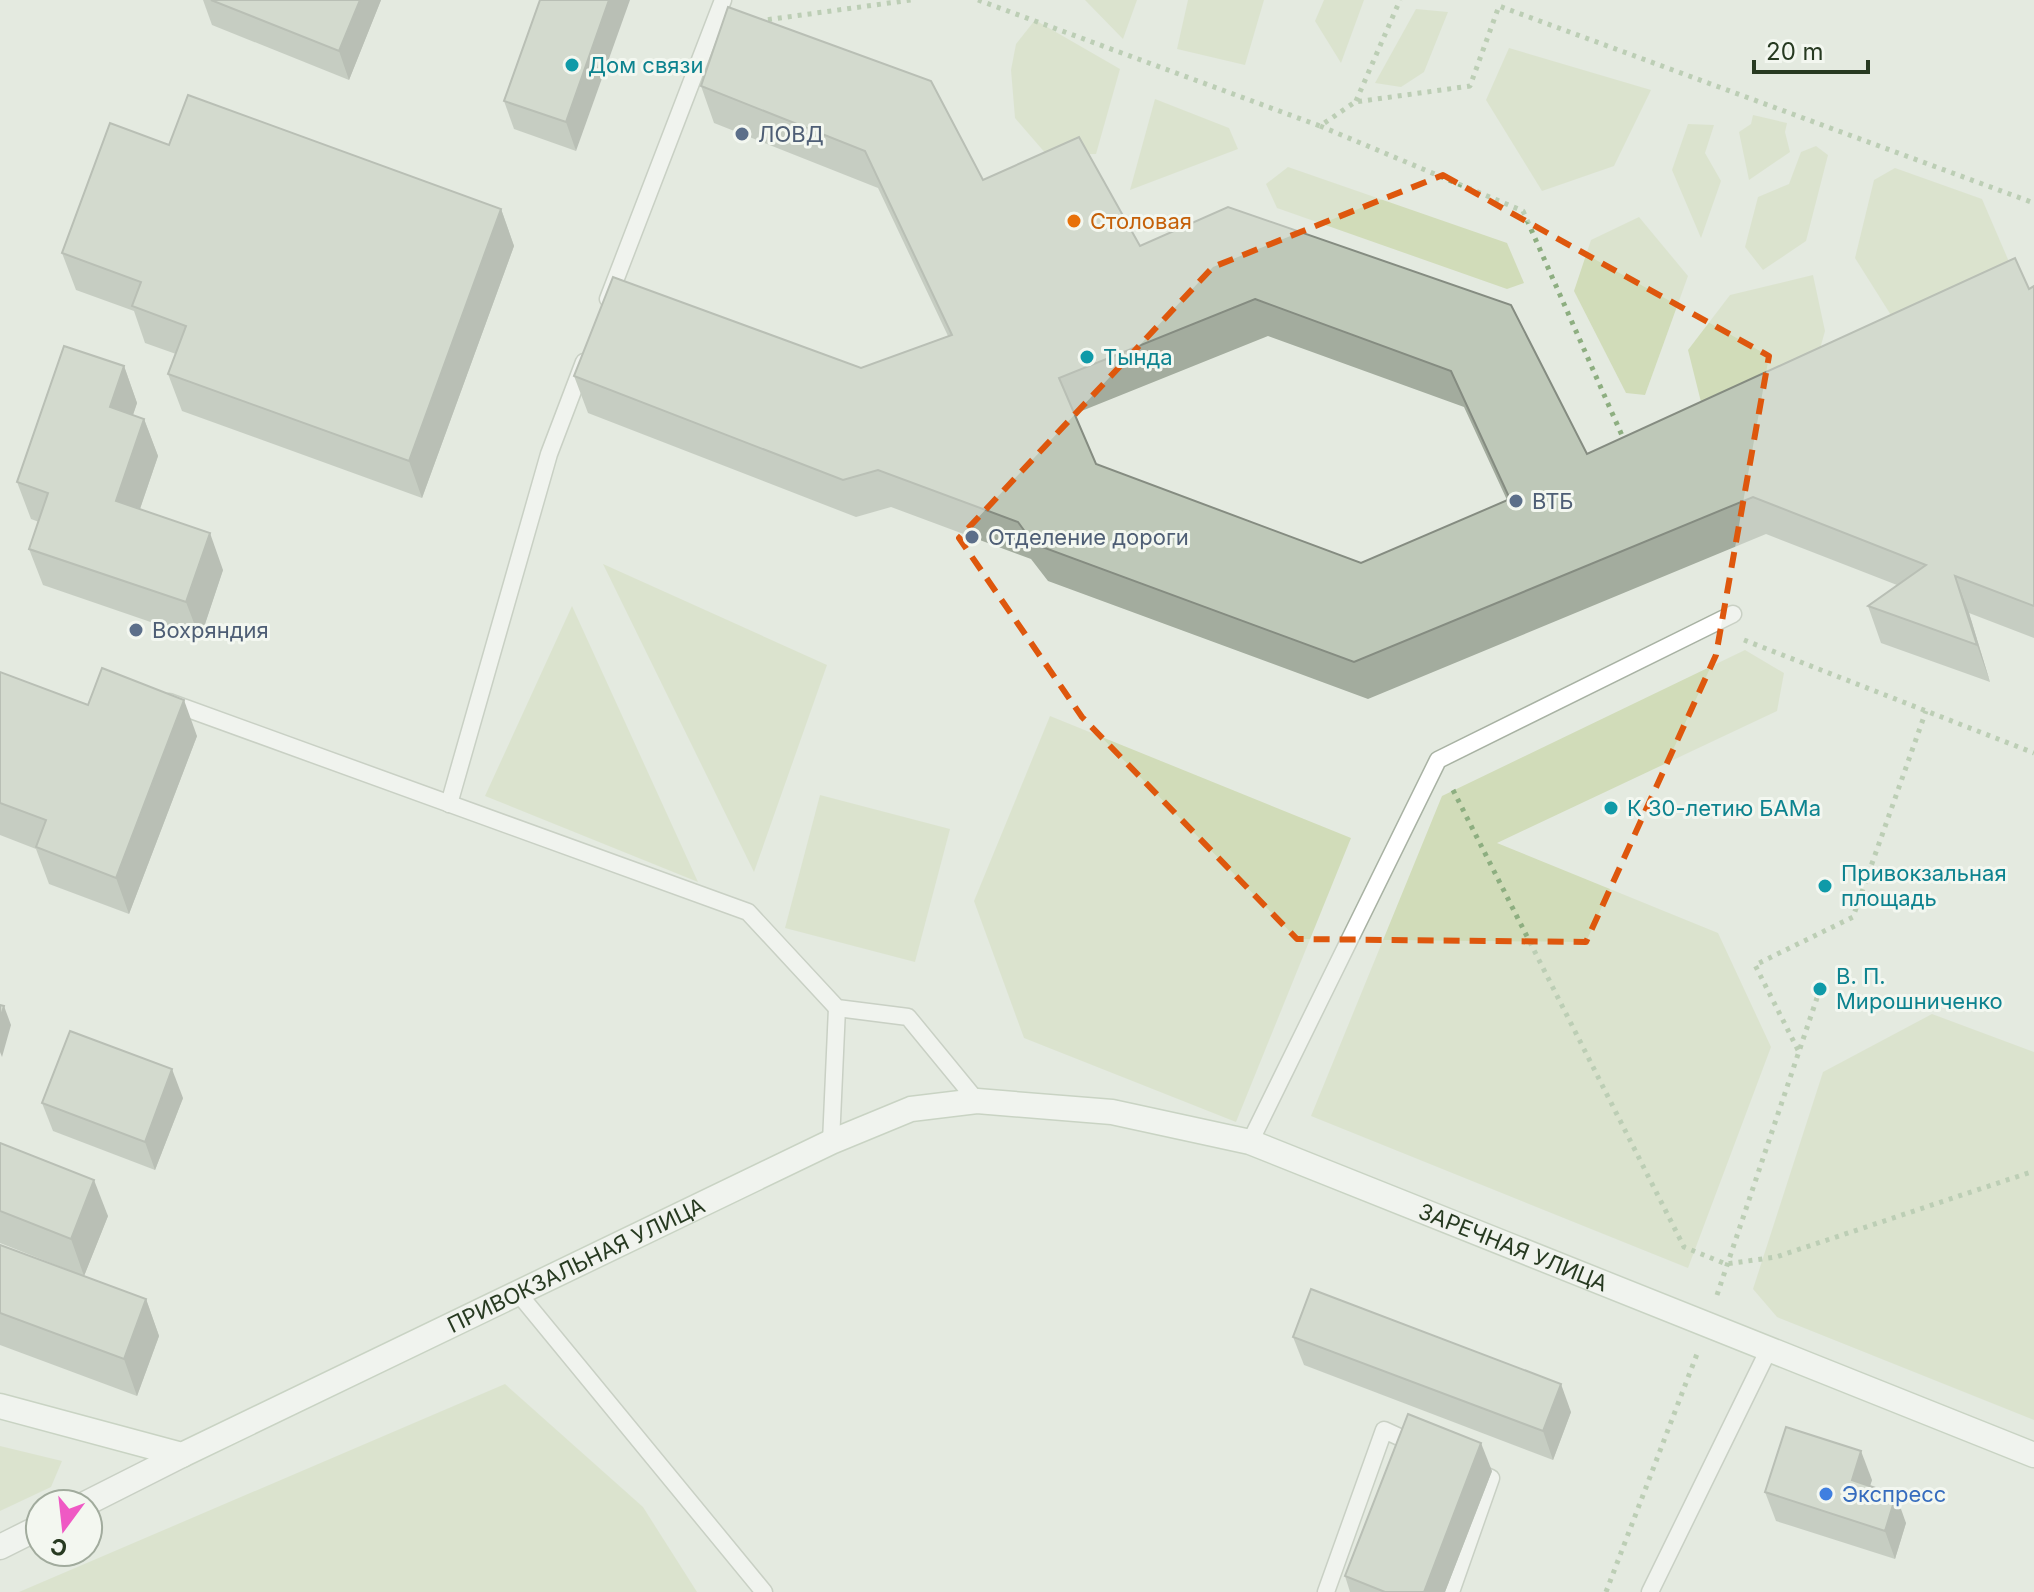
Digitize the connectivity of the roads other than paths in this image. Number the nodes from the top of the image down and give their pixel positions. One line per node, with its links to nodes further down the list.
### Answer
1 (723, 0): 2 (lane)
2 (600, 321)
3 (589, 351): 6 (lane)
4 (1733, 614): 10 (lane)
5 (158, 698): 6 (lane)
6 (449, 804): 7 (lane)
7 (837, 1008): 8 (lane); 9 (lane)
8 (977, 1101): 9 (street, ПРИВОКЗАЛЬНАЯ УЛИЦА); 10 (street, ЗАРЕЧНАЯ УЛИЦА)
9 (831, 1142): 11 (street, ПРИВОКЗАЛЬНАЯ УЛИЦА)
10 (1250, 1142): 12 (street, ЗАРЕЧНАЯ УЛИЦА)
11 (518, 1293): 14 (street, ПРИВОКЗАЛЬНАЯ УЛИЦА); 19 (lane)
12 (1769, 1349): 15 (street, ЗАРЕЧНАЯ УЛИЦА); 22 (lane)
13 (0, 1406): 14 (street)
14 (182, 1455): 16 (street, ПРИВОКЗАЛЬНАЯ УЛИЦА)
15 (2034, 1455)
16 (104, 1494)
17 (24, 1535): 18 (street)
18 (0, 1547)
19 (764, 1592)
20 (1326, 1592): 21 (lane)
21 (1451, 1592)
22 (1650, 1592)

